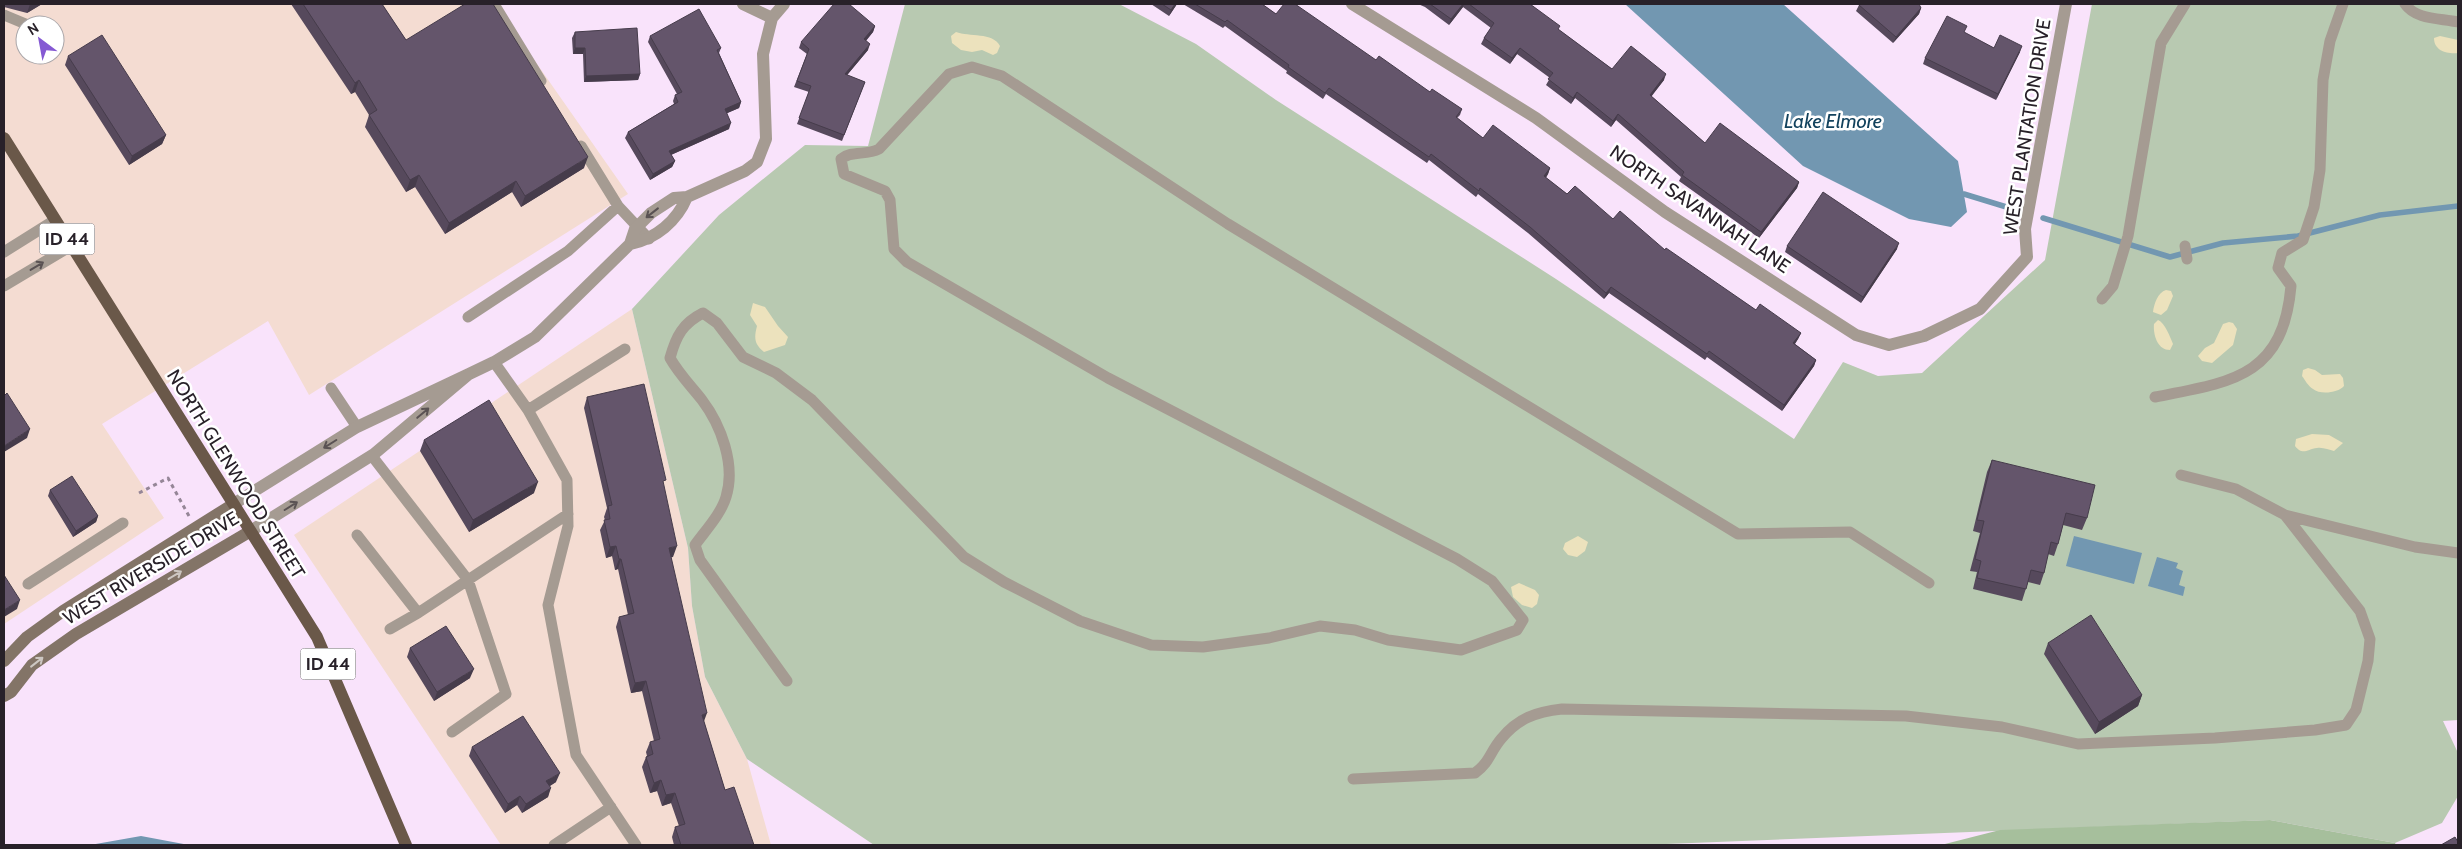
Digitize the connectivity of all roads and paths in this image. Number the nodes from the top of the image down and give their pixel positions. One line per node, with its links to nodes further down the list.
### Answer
1 (494, 4): 11 (lane)
2 (743, 4): 9 (street)
3 (784, 4): 9 (street)
4 (1352, 4): 23 (street, NORTH SAVANNAH LANE)
5 (2066, 4): 23 (street, WEST PLANTATION DRIVE)
6 (2185, 4): 26 (lane)
7 (2343, 4): 32 (lane)
8 (2405, 4): 10 (lane)
9 (772, 18): 14 (street, WEST RIVERSIDE DRIVE)
10 (2458, 22)
11 (546, 88)
12 (4, 138): 16 (main road, NORTH GLENWOOD STREET / ID 44)
13 (576, 138): 15 (lane)
14 (687, 197): 17 (street, WEST RIVERSIDE DRIVE, one-way to 17); 18 (street, WEST RIVERSIDE DRIVE)
15 (618, 206): 17 (lane); 27 (lane)
16 (55, 220): 20 (main road, NORTH GLENWOOD STREET / ID 44); 22 (lane)
17 (638, 226): 18 (lane); 19 (street, WEST RIVERSIDE DRIVE)
18 (649, 239): 19 (street, WEST RIVERSIDE DRIVE)
19 (630, 244): 29 (street, WEST RIVERSIDE DRIVE)
20 (71, 246): 25 (lane, one-way to 20); 38 (main road, NORTH GLENWOOD STREET / ID 44)
21 (2185, 246): 24 (lane)
22 (4, 252)
23 (2027, 257)
24 (2187, 259)
25 (4, 286)
26 (2102, 299)
27 (468, 317)
28 (626, 349): 33 (lane)
29 (494, 362): 30 (street, WEST RIVERSIDE DRIVE); 33 (lane)
30 (469, 374): 34 (street, WEST RIVERSIDE DRIVE); 35 (street, WEST RIVERSIDE DRIVE, one-way to 30)
31 (331, 388): 34 (lane)
32 (2155, 397)
33 (528, 410): 39 (lane)
34 (357, 427): 38 (street, WEST RIVERSIDE DRIVE, one-way to 38)
35 (372, 456): 43 (street, WEST RIVERSIDE DRIVE, one-way to 35); 46 (lane)
36 (2180, 475): 40 (lane)
37 (139, 493): 41 (path)
38 (232, 505): 43 (main road, NORTH GLENWOOD STREET / ID 44); 51 (street, WEST RIVERSIDE DRIVE)
39 (568, 514): 46 (lane); 56 (lane)
40 (2286, 515): 45 (lane); 55 (lane)
41 (189, 517)
42 (123, 523): 48 (lane)
43 (249, 532): 53 (street, WEST RIVERSIDE DRIVE, one-way to 43); 57 (main road, NORTH GLENWOOD STREET / ID 44)
44 (357, 535): 49 (lane)
45 (2458, 553)
46 (468, 580): 49 (lane); 54 (lane)
47 (1930, 583): 52 (lane)
48 (28, 584)
49 (418, 613): 50 (lane)
50 (390, 629)
51 (4, 661)
52 (787, 681)
53 (4, 696)
54 (452, 732)
55 (1353, 779)
56 (611, 807): 58 (lane); 59 (lane)
57 (406, 845)
58 (554, 845)
59 (636, 845)

